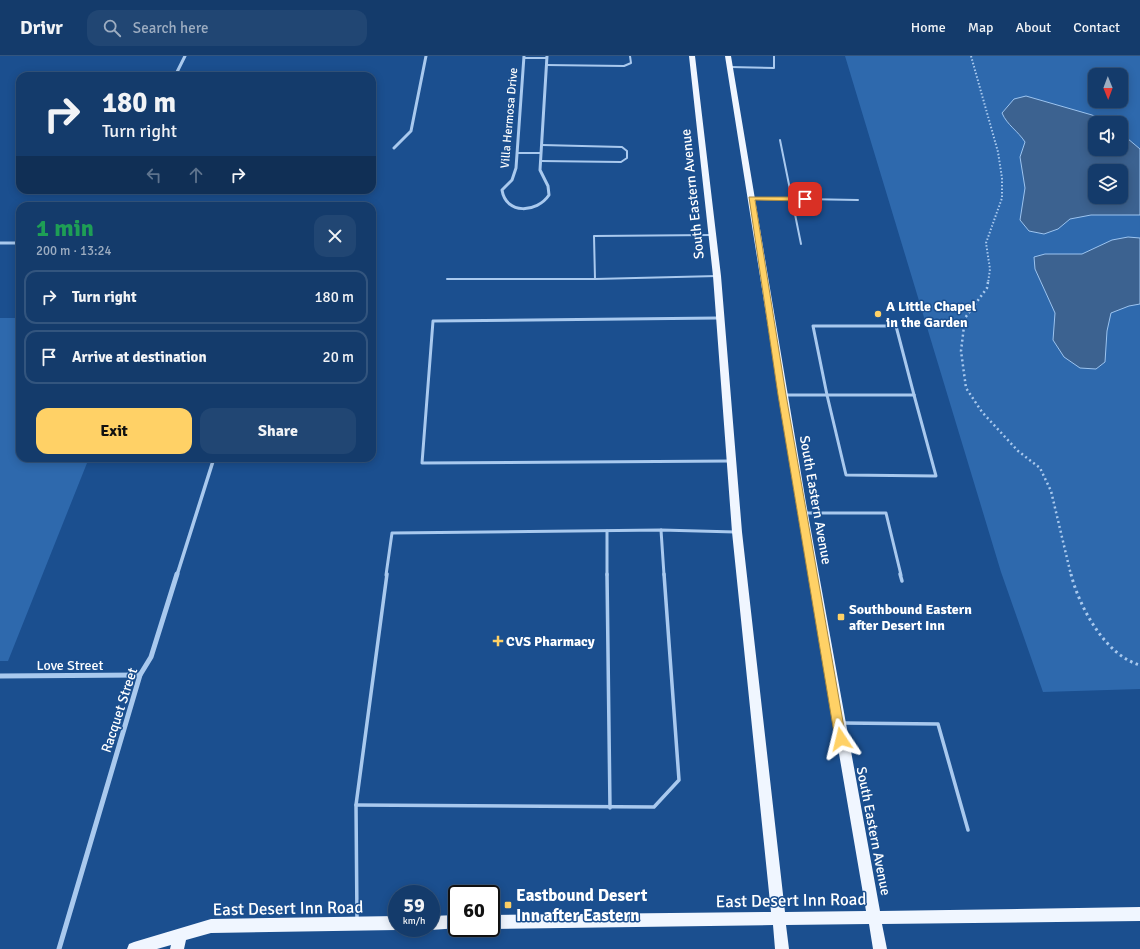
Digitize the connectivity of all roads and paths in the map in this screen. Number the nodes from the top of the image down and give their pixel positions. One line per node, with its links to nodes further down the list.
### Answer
1 (185, 56): 12 (street)
2 (426, 56): 15 (street)
3 (630, 56): 10 (lane)
4 (692, 56): 22 (main road, South Eastern Avenue)
5 (728, 56): 11 (main road, South Eastern Avenue)
6 (774, 56): 11 (lane)
7 (971, 56): 40 (path)
8 (524, 57): 9 (lane); 16 (street, Villa Hermosa Drive)
9 (547, 57): 10 (street, Villa Hermosa Drive)
10 (546, 65): 14 (street, Villa Hermosa Drive)
11 (730, 67): 19 (main road, South Eastern Avenue)
12 (177, 72)
13 (780, 140): 20 (lane)
14 (542, 145): 17 (street, Villa Hermosa Drive); 18 (lane)
15 (394, 148)
16 (518, 153): 17 (lane); 18 (street, Villa Hermosa Drive)
17 (541, 153): 18 (street, Villa Hermosa Drive)
18 (541, 161)
19 (752, 198): 20 (lane); 30 (main road, South Eastern Avenue)
20 (791, 199): 21 (lane); 25 (lane)
21 (858, 200)
22 (713, 235): 26 (main road, South Eastern Avenue); 28 (lane)
23 (0, 243): 24 (street)
24 (16, 243)
25 (801, 244)
26 (717, 276): 28 (lane); 29 (main road, South Eastern Avenue)
27 (447, 279): 28 (lane)
28 (594, 279)
29 (720, 318): 33 (main road, South Eastern Avenue); 33 (lane)
30 (782, 395): 31 (lane); 35 (main road, South Eastern Avenue)
31 (827, 395): 32 (lane); 32 (lane); 32 (lane)
32 (914, 395)
33 (731, 461): 38 (main road, South Eastern Avenue)
34 (213, 462): 41 (street, Racquet Street)
35 (803, 513): 39 (lane); 43 (main road, South Eastern Avenue)
36 (662, 530): 37 (lane); 38 (lane); 45 (lane)
37 (607, 531): 44 (lane); 45 (lane)
38 (736, 532): 49 (main road, South Eastern Avenue)
39 (902, 581)
40 (1140, 665)
41 (140, 675): 42 (street, Love Street); 54 (street, Racquet Street)
42 (0, 676)
43 (838, 723): 46 (lane); 48 (main road, South Eastern Avenue)
44 (356, 805): 45 (lane); 52 (lane)
45 (610, 808)
46 (968, 830)
47 (1140, 914): 48 (main road, East Desert Inn Road)
48 (874, 917): 49 (main road, East Desert Inn Road); 58 (main road, South Eastern Avenue)
49 (777, 919): 50 (main road, East Desert Inn Road); 57 (main road, South Eastern Avenue)
50 (500, 922)
51 (388, 923): 52 (main road, East Desert Inn Road)
52 (357, 924): 53 (main road, East Desert Inn Road)
53 (180, 935): 55 (main road, East Desert Inn Road); 56 (main road)
54 (58, 949)
55 (134, 949)
56 (177, 949)
57 (782, 949)
58 (880, 949)

